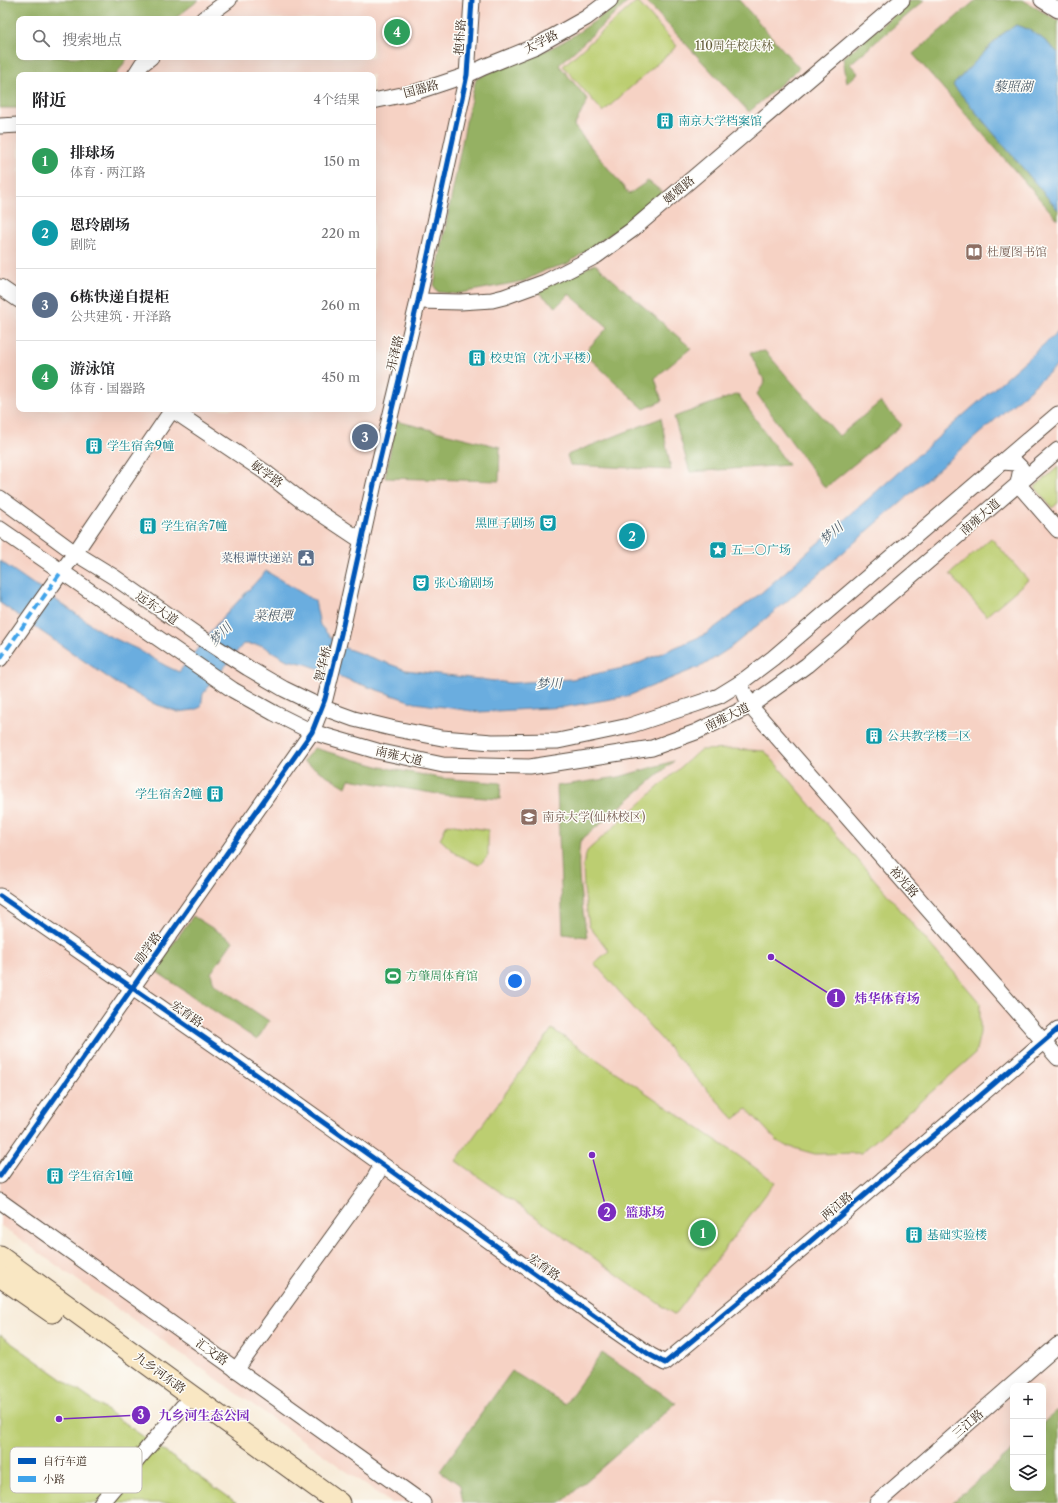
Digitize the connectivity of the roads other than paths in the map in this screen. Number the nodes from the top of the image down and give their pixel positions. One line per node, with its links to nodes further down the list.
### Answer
1 (229, 0): 7 (street)
2 (472, 0): 10 (street, 抱朴路)
3 (610, 0): 10 (street, 太学路)
4 (902, 0): 16 (street, 嫏嬛路)
5 (1042, 0): 6 (street)
6 (1058, 10)
7 (207, 16)
8 (147, 60): 9 (street)
9 (136, 72)
10 (467, 75): 11 (street, 国器路); 16 (street, 开泽路)
11 (376, 100)
12 (16, 124): 13 (street)
13 (0, 126)
14 (0, 287): 15 (street)
15 (16, 298)
16 (418, 301): 26 (street, 开泽路)
17 (171, 412): 27 (street)
18 (177, 412): 26 (street, 敏学路)
19 (1058, 414): 21 (street, 南雍大道)
20 (1058, 450): 22 (street, 南雍大道)
21 (1002, 462): 22 (street); 31 (street, 南雍大道)
22 (1018, 484): 25 (street); 33 (street, 南雍大道)
23 (0, 498): 27 (street, 远东大道)
24 (0, 529): 28 (street, 远东大道)
25 (1058, 530)
26 (362, 541): 29 (street, 开泽路)
27 (75, 553): 28 (street); 32 (street, 远东大道)
28 (61, 572): 30 (street); 34 (street, 远东大道)
29 (341, 634): 32 (street, 智华桥)
30 (0, 659)
31 (740, 683): 33 (street, 裕光路); 35 (street, 南雍大道)
32 (323, 703): 34 (street, 智华桥); 35 (street, 南雍大道)
33 (750, 706): 36 (street, 南雍大道); 40 (street, 裕光路)
34 (312, 732): 36 (street, 南雍大道); 38 (street, 励学路)
35 (528, 742): 36 (street)
36 (530, 767)
37 (0, 896): 38 (street, 宏育路)
38 (132, 988): 42 (street, 宏育路); 43 (street, 励学路)
39 (1058, 1029): 40 (street)
40 (1044, 1041): 41 (street, 裕光路); 48 (street, 两江路)
41 (1058, 1058)
42 (382, 1165): 48 (street, 宏育路); 49 (street)
43 (0, 1176)
44 (0, 1202): 49 (street, 汇文路)
45 (0, 1257): 55 (main road, 九乡河东路)
46 (0, 1276): 50 (main road, 九乡河东路)
47 (1058, 1345): 57 (street, 三江路)
48 (665, 1363)
49 (236, 1370): 56 (street, 汇文路)
50 (183, 1406): 51 (street); 54 (main road, 九乡河东路)
51 (142, 1454)
52 (109, 1493): 53 (street)
53 (101, 1503)
54 (318, 1503)
55 (339, 1503)
56 (423, 1503)
57 (877, 1503)

